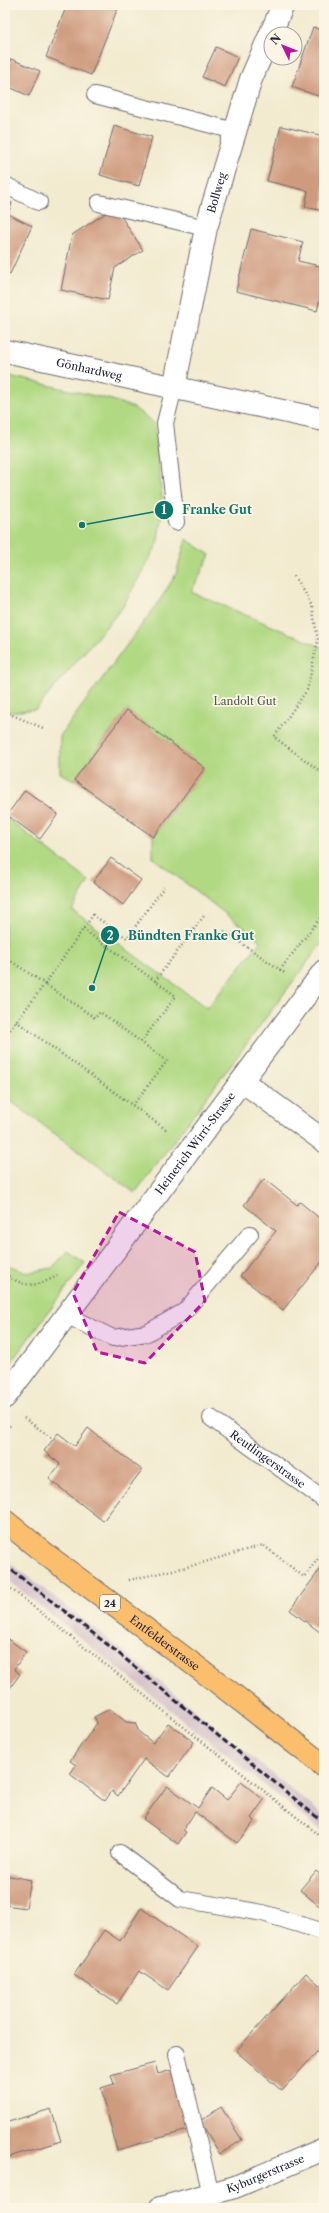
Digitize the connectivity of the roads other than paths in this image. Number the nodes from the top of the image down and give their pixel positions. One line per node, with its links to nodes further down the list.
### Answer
1 (283, 5): 3 (street, Bollweg)
2 (95, 95): 3 (lane)
3 (236, 131): 7 (street, Bollweg)
4 (5, 185): 5 (lane)
5 (39, 202)
6 (99, 203): 7 (lane)
7 (206, 228): 9 (street, Bollweg)
8 (5, 351): 9 (street, Gönhardweg)
9 (174, 388): 10 (street, Gönhardweg); 11 (lane)
10 (324, 420)
11 (176, 522)
12 (324, 971): 13 (street, Heinerich Wirri-Strasse)
13 (242, 1081): 14 (street); 16 (street, Heinerich Wirri-Strasse)
14 (324, 1141)
15 (250, 1234): 16 (lane)
16 (66, 1314): 17 (street, Heinerich Wirri-Strasse)
17 (5, 1397)
18 (211, 1418): 19 (lane, Reutlingerstrasse)
19 (324, 1500)
20 (5, 1521): 21 (main road, Entfelderstrasse / 24)
21 (324, 1766)
22 (120, 1854): 23 (lane)
23 (324, 1932)
24 (176, 2054): 26 (lane)
25 (324, 2149): 26 (street, Kyburgerstrasse)
26 (211, 2194): 27 (street, Kyburgerstrasse)
27 (160, 2208)

